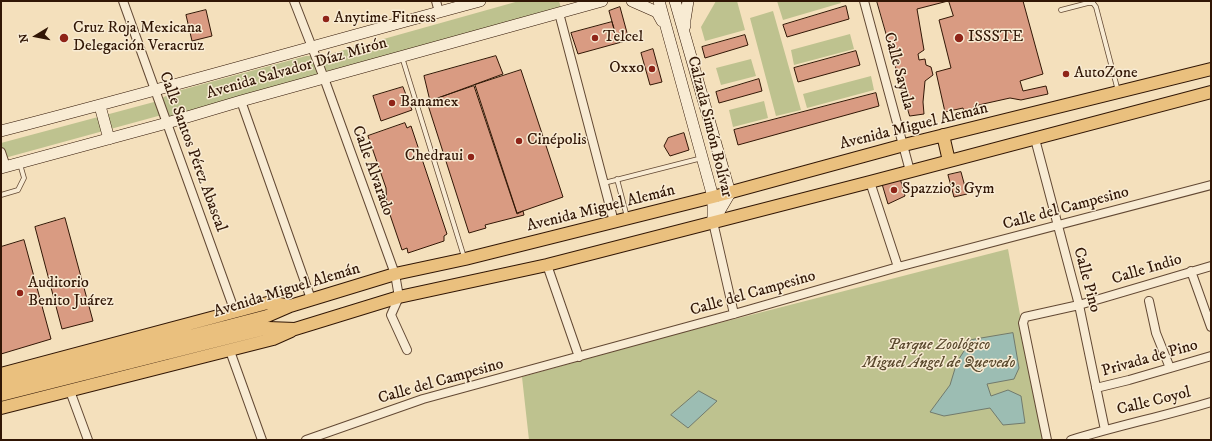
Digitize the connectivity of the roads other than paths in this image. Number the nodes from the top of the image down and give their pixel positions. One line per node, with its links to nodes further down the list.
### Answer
1 (123, 1): 19 (street, Calle Santos Pérez Abascal)
2 (294, 1): 15 (street, Calle Alvarado)
3 (480, 1): 10 (main road, Avenida Salvador Díaz Mirón)
4 (602, 1): 12 (main road, Avenida Salvador Díaz Mirón)
5 (632, 1): 13 (main road)
6 (659, 1): 13 (main road, Calzada Simón Bolívar)
7 (675, 1): 14 (main road, Calzada Simón Bolívar)
8 (688, 1): 14 (main road)
9 (864, 1): 29 (street, Calle Sayula)
10 (438, 6): 15 (main road, Avenida Salvador Díaz Mirón)
11 (1061, 10): 20 (lane)
12 (559, 13): 16 (main road, Avenida Salvador Díaz Mirón); 38 (street)
13 (666, 28): 31 (main road, Calzada Simón Bolívar)
14 (686, 38): 40 (main road, Calzada Simón Bolívar)
15 (311, 46): 18 (street, Calle Alvarado); 19 (main road, Avenida Salvador Díaz Mirón)
16 (401, 57): 18 (main road, Avenida Salvador Díaz Mirón); 47 (lane)
17 (1211, 69): 20 (main road, Avenida Miguel Alemán)
18 (324, 78): 22 (main road, Avenida Salvador Díaz Mirón); 52 (street, Calle Alvarado)
19 (156, 91): 23 (main road, Avenida Salvador Díaz Mirón); 24 (street, Calle Santos Pérez Abascal)
20 (1118, 92): 26 (main road, Avenida Miguel Alemán)
21 (1211, 92): 28 (main road, Avenida Miguel Alemán)
22 (241, 101): 24 (main road, Avenida Salvador Díaz Mirón); 54 (street)
23 (100, 106): 25 (main road, Avenida Salvador Díaz Mirón); 27 (main road)
24 (167, 123): 27 (main road, Avenida Salvador Díaz Mirón); 58 (street, Calle Santos Pérez Abascal)
25 (1, 132)
26 (943, 135): 29 (main road, Avenida Miguel Alemán); 32 (main road)
27 (109, 139): 33 (main road, Avenida Salvador Díaz Mirón)
28 (1035, 139): 32 (main road, Avenida Miguel Alemán); 46 (street, Calle Pino)
29 (904, 145): 35 (street, Calle Sayula); 40 (main road, Avenida Miguel Alemán)
30 (1, 152): 34 (street)
31 (702, 158): 36 (lane); 42 (main road, Calzada Simón Bolívar)
32 (949, 161): 35 (main road, Avenida Miguel Alemán)
33 (19, 163): 34 (main road, Avenida Salvador Díaz Mirón); 41 (lane)
34 (3, 167)
35 (910, 171): 37 (main road, Avenida Miguel Alemán)
36 (618, 179): 38 (lane); 43 (lane)
37 (870, 182): 45 (main road, Avenida Miguel Alemán); 50 (street)
38 (604, 183): 44 (street)
39 (1211, 186): 46 (street, Calle del Campesino)
40 (730, 193): 42 (main road, Avenida Miguel Alemán); 45 (main road, Calzada Simón Bolívar)
41 (1, 195)
42 (713, 197): 43 (main road, Avenida Miguel Alemán); 45 (main road, Calzada Simón Bolívar)
43 (628, 219): 44 (main road, Avenida Miguel Alemán)
44 (614, 222): 47 (main road, Avenida Miguel Alemán)
45 (713, 222): 48 (main road, Avenida Miguel Alemán); 59 (street)
46 (1057, 226): 50 (street, Calle del Campesino); 56 (street, Calle Pino)
47 (465, 259): 52 (main road, Avenida Miguel Alemán)
48 (547, 265): 53 (main road, Avenida Miguel Alemán); 65 (street)
49 (1211, 266): 51 (street, Calle Indio)
50 (898, 267): 59 (street, Calle del Campesino)
51 (1191, 271): 56 (street, Calle Indio); 60 (street)
52 (394, 274): 53 (street, Calle Alvarado); 54 (main road, Avenida Miguel Alemán)
53 (399, 297): 61 (main road, Avenida Miguel Alemán); 62 (street)
54 (311, 299): 57 (main road, Avenida Miguel Alemán)
55 (1149, 301): 66 (street)
56 (1079, 305): 70 (street, Calle Pino); 79 (street, Calle Indio)
57 (290, 306): 58 (main road); 67 (main road, Avenida Miguel Alemán)
58 (235, 312): 68 (main road)
59 (734, 314): 65 (street, Calle del Campesino)
60 (1211, 327)
61 (295, 329): 63 (main road); 67 (main road, Avenida Miguel Alemán)
62 (407, 350)
63 (230, 351): 71 (main road); 77 (street)
64 (1211, 356): 66 (street, Privada de Pino)
65 (579, 357): 78 (street, Calle del Campesino)
66 (1170, 368): 70 (street, Privada de Pino)
67 (74, 371): 69 (main road, Avenida Miguel Alemán); 72 (main road, Avenida Miguel Alemán)
68 (1, 374)
69 (1, 385)
70 (1096, 388): 75 (street, Calle Pino)
71 (70, 391): 74 (main road); 76 (street)
72 (1, 395)
73 (1211, 402): 75 (street, Calle Coyol)
74 (1, 408)
75 (1105, 430): 80 (street, Calle Coyol)
76 (88, 440)
77 (262, 440)
78 (306, 440)
79 (1047, 440)
80 (1071, 440)

